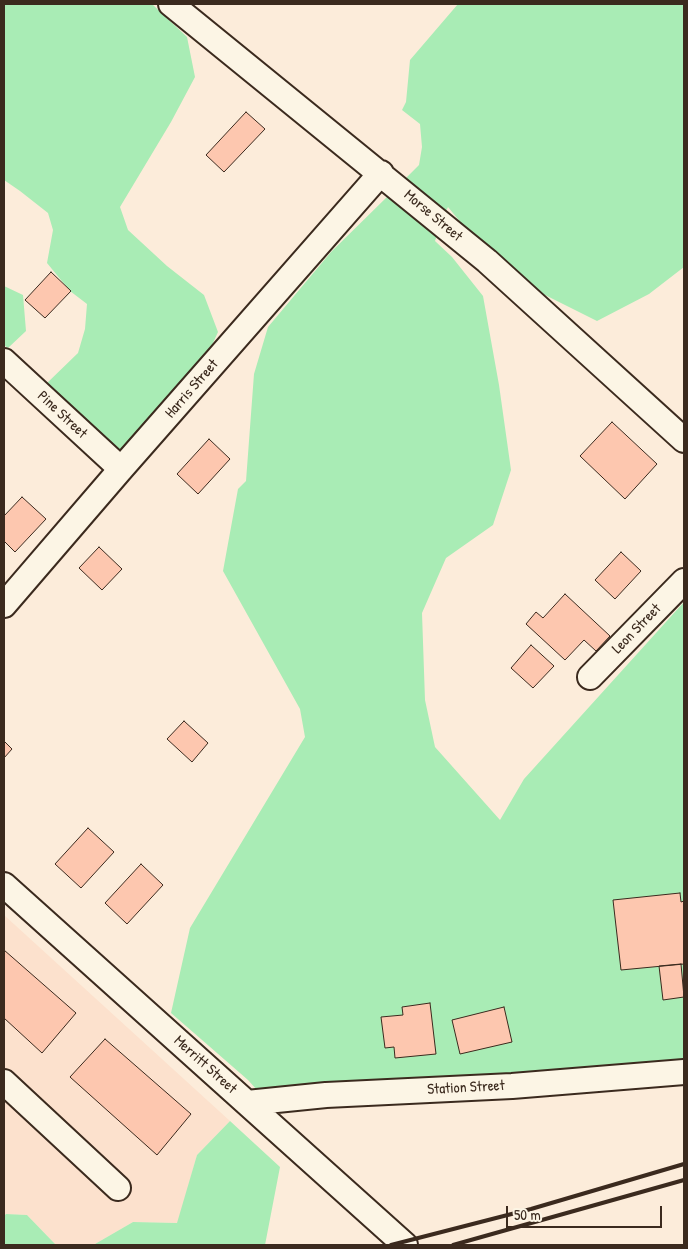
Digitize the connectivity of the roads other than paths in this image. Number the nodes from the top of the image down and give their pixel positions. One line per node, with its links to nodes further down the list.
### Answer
1 (171, 4): 2 (street, Morse Street)
2 (381, 174): 4 (street, Morse Street); 5 (street, Harris Street)
3 (4, 361): 5 (street, Pine Street)
4 (684, 440)
5 (120, 469): 7 (street, Harris Street)
6 (684, 580): 8 (street, Leon Street)
7 (4, 605)
8 (590, 677)
9 (4, 885): 12 (street, Merritt Street)
10 (684, 1072): 12 (street, Station Street)
11 (4, 1082): 13 (street)
12 (247, 1102): 14 (street, Merritt Street)
13 (118, 1188)
14 (405, 1245)

